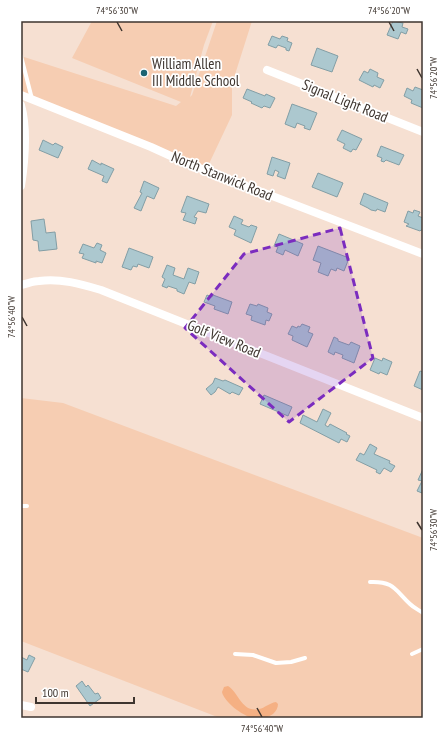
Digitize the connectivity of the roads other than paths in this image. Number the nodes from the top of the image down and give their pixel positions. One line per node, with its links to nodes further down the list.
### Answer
1 (21, 56): 4 (lane)
2 (267, 70): 6 (street, Signal Light Road)
3 (21, 95): 4 (street, North Stanwick Road)
4 (32, 100): 8 (street, North Stanwick Road)
5 (21, 105): 7 (street)
6 (423, 132)
7 (21, 186)
8 (423, 254)
9 (21, 285): 10 (street, Golf View Road)
10 (423, 418)
11 (21, 506): 12 (lane)
12 (27, 506)
13 (370, 582): 14 (lane)
14 (423, 613)
15 (423, 649): 17 (lane)
16 (235, 654): 18 (lane)
17 (412, 654)
18 (305, 658)
19 (21, 705): 20 (street)
20 (31, 707)

